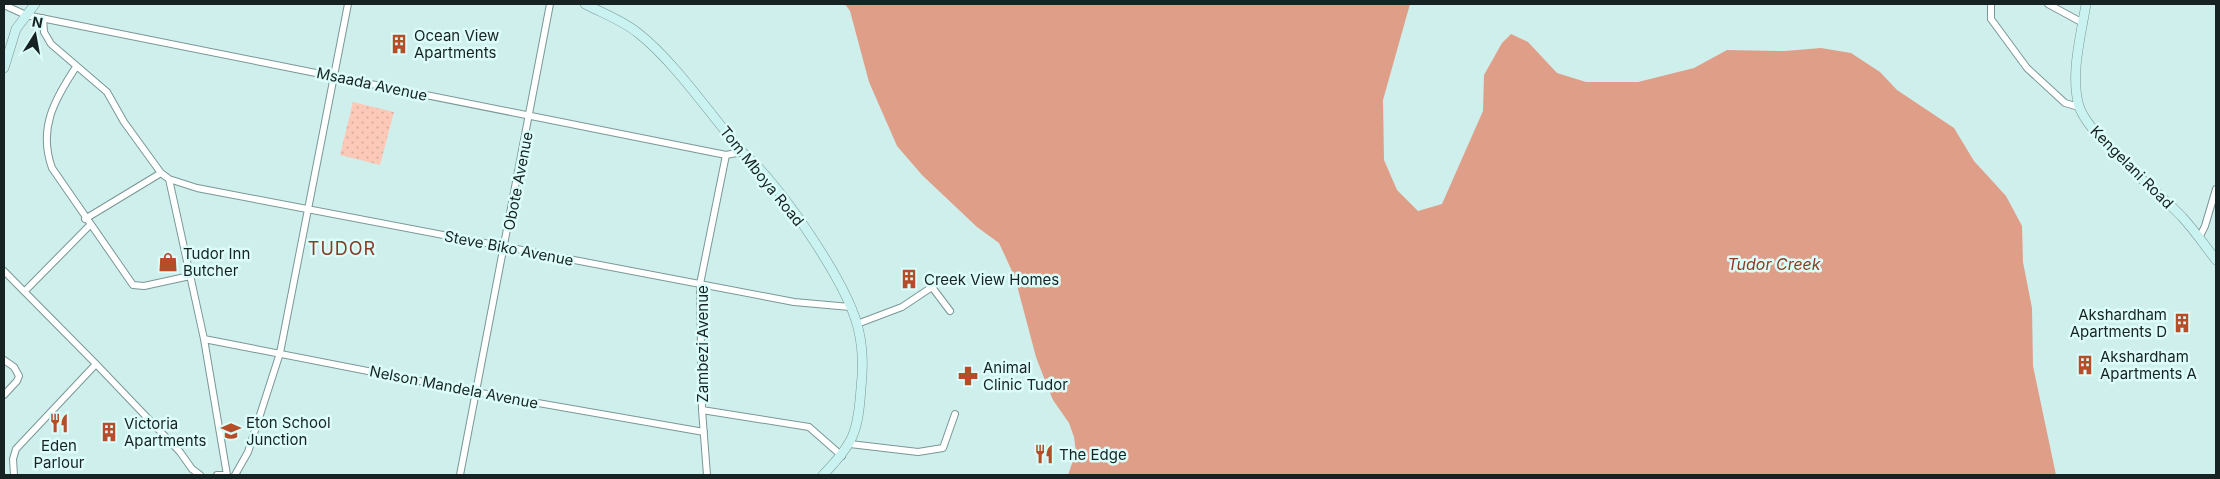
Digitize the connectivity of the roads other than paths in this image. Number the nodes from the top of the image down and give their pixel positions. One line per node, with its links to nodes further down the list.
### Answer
1 (35, 4): 9 (main road)
2 (348, 4): 14 (street)
3 (550, 4): 16 (street, Obote Avenue)
4 (584, 4): 17 (main road, Tom Mboya Road)
5 (1991, 4): 15 (street)
6 (2048, 4): 11 (street)
7 (2086, 4): 11 (main road, Kengelani Road)
8 (4, 5): 9 (street, Msaada Avenue)
9 (26, 15): 10 (street, Msaada Avenue); 13 (main road)
10 (43, 18): 12 (street); 14 (street, Msaada Avenue)
11 (2083, 23): 15 (main road, Kengelani Road)
12 (76, 67): 19 (street); 23 (street)
13 (4, 68)
14 (334, 75): 16 (street, Msaada Avenue); 22 (street)
15 (2079, 106): 25 (main road, Kengelani Road)
16 (530, 116): 18 (street, Msaada Avenue); 26 (street, Obote Avenue)
17 (742, 152): 18 (street, Msaada Avenue); 32 (main road, Tom Mboya Road)
18 (726, 154): 30 (street, Zambezi Avenue)
19 (161, 172): 20 (street); 23 (street)
20 (169, 179): 22 (street, Steve Biko Avenue); 29 (street)
21 (2216, 189): 25 (street)
22 (308, 208): 26 (street, Steve Biko Avenue); 36 (street)
23 (86, 219): 24 (street)
24 (90, 225): 29 (street); 31 (street)
25 (2198, 238): 27 (main road, Kengelani Road)
26 (505, 248): 30 (street, Steve Biko Avenue); 39 (street, Obote Avenue)
27 (2216, 260)
28 (4, 271): 31 (street)
29 (190, 276): 35 (street)
30 (700, 284): 32 (street, Steve Biko Avenue); 41 (street, Zambezi Avenue)
31 (25, 291): 38 (street)
32 (850, 307): 34 (main road, Tom Mboya Road)
33 (950, 311): 34 (street)
34 (857, 324): 44 (main road, Tom Mboya Road)
35 (204, 339): 36 (street, Nelson Mandela Avenue); 50 (street)
36 (280, 353): 39 (street, Nelson Mandela Avenue); 51 (street)
37 (4, 360): 40 (street)
38 (96, 364): 46 (street); 47 (street)
39 (474, 392): 43 (street, Nelson Mandela Avenue); 52 (street, Obote Avenue)
40 (4, 395)
41 (702, 410): 43 (street, Zambezi Avenue); 45 (street)
42 (955, 414): 44 (street)
43 (704, 432): 53 (street, Zambezi Avenue)
44 (850, 444): 45 (main road, Tom Mboya Road)
45 (842, 456): 54 (main road, Tom Mboya Road)
46 (193, 472): 48 (street)
47 (14, 475)
48 (200, 475)
49 (217, 475): 50 (street)
50 (226, 475)
51 (235, 475)
52 (460, 475)
53 (707, 475)
54 (824, 475)

